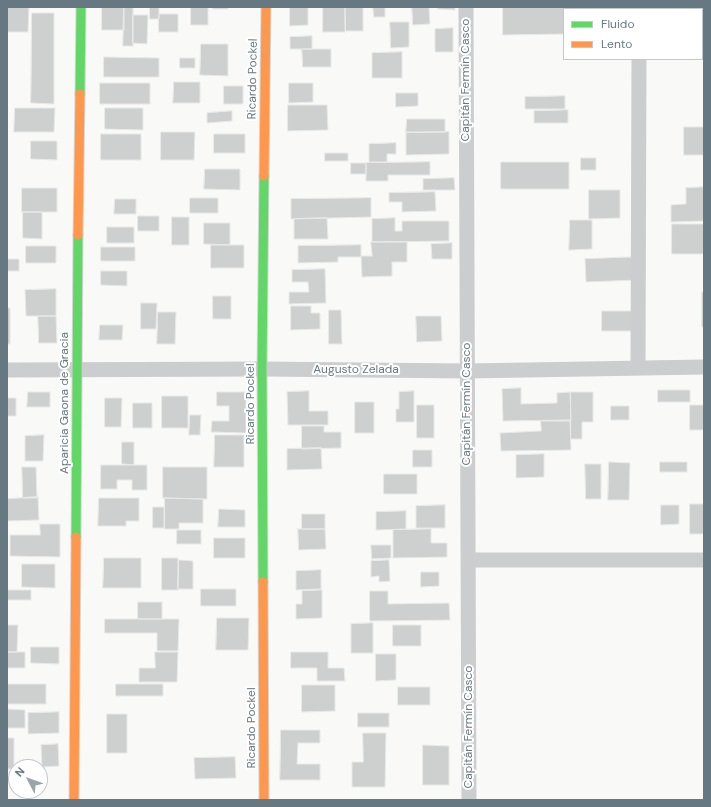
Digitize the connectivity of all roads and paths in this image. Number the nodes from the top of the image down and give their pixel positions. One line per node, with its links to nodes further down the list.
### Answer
1 (81, 7): 9 (street, Aparicia Gaona de Gracia)
2 (266, 7): 7 (street, Ricardo Pockel)
3 (466, 7): 10 (street, Capitán Fermín Casco)
4 (639, 60): 6 (street)
5 (704, 367): 6 (street, Augusto Zelada)
6 (638, 368): 10 (street, Augusto Zelada)
7 (262, 369): 9 (street, Augusto Zelada); 10 (street, Augusto Zelada); 14 (street, Ricardo Pockel)
8 (7, 370): 9 (street, Augusto Zelada)
9 (77, 370): 13 (street, Aparicia Gaona de Gracia)
10 (467, 371): 11 (street, Capitán Fermín Casco)
11 (468, 560): 12 (street); 15 (street, Capitán Fermín Casco)
12 (704, 560)
13 (74, 800)
14 (264, 800)
15 (469, 800)

